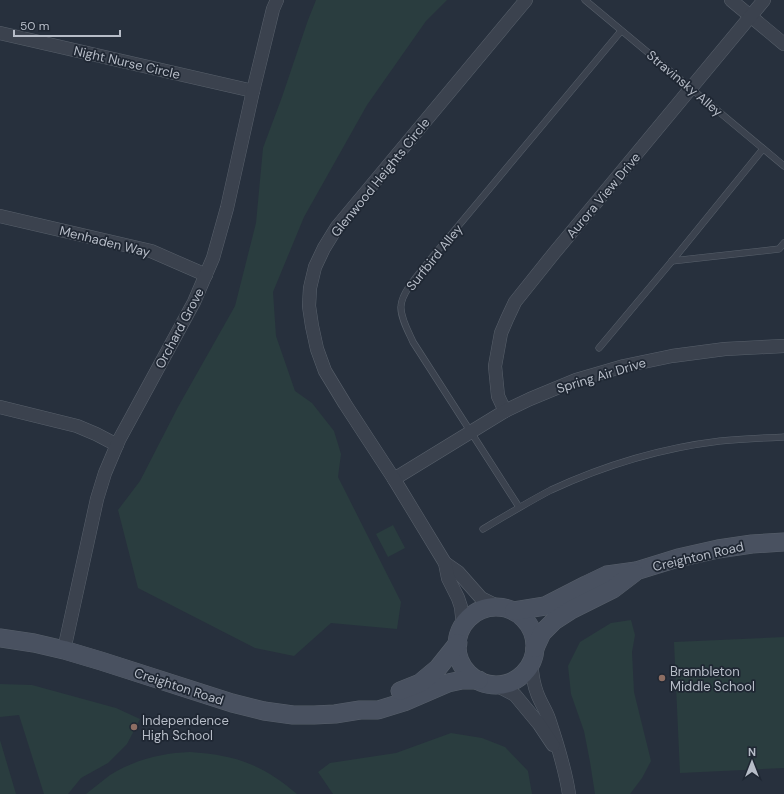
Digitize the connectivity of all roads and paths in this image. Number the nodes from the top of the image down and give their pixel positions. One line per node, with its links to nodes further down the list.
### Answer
1 (277, 0): 11 (street, Orchard Grove)
2 (526, 0): 25 (street, Glenwood Heights Circle)
3 (585, 0): 7 (lane, Stravinsky Alley)
4 (731, 0): 6 (street)
5 (764, 0): 6 (street, Aurora View Drive)
6 (751, 16): 9 (street); 10 (street, Aurora View Drive)
7 (621, 31): 10 (lane, Stravinsky Alley); 22 (lane, Surfbird Alley)
8 (0, 33): 11 (street, Night Nurse Circle)
9 (784, 44)
10 (692, 88): 12 (lane, Stravinsky Alley); 21 (street, Aurora View Drive)
11 (254, 91): 17 (street, Orchard Grove)
12 (763, 149): 13 (lane, Stravinsky Alley); 16 (lane)
13 (784, 166)
14 (0, 216): 17 (street, Menhaden Way)
15 (784, 243): 16 (lane)
16 (672, 261): 19 (lane)
17 (206, 275): 24 (street, Orchard Grove)
18 (784, 346): 21 (street, Spring Air Drive)
19 (599, 348)
20 (0, 407): 24 (street)
21 (505, 411): 22 (street, Spring Air Drive)
22 (470, 432): 25 (street, Spring Air Drive); 26 (lane, Surfbird Alley)
23 (784, 437): 26 (lane)
24 (117, 445): 34 (street, Orchard Grove)
25 (394, 479): 29 (street, Glenwood Heights Circle)
26 (519, 507): 27 (lane)
27 (483, 529)
28 (784, 542): 30 (street, Creighton Road)
29 (445, 563): 31 (street, Glenwood Heights Circle); 32 (street, Glenwood Heights Circle)
30 (636, 571): 31 (street, Creighton Road); 35 (street, Creighton Road)
31 (506, 609): 32 (street, Creighton Road); 35 (street)
32 (460, 636): 36 (street); 37 (street, Creighton Road)
33 (0, 638): 34 (street, Creighton Road)
34 (64, 650): 37 (street, Creighton Road)
35 (533, 656): 36 (street, Creighton Road); 38 (street)
36 (486, 682): 37 (street, Creighton Road); 38 (street)
37 (360, 710)
38 (561, 756): 39 (street)
39 (569, 794)

